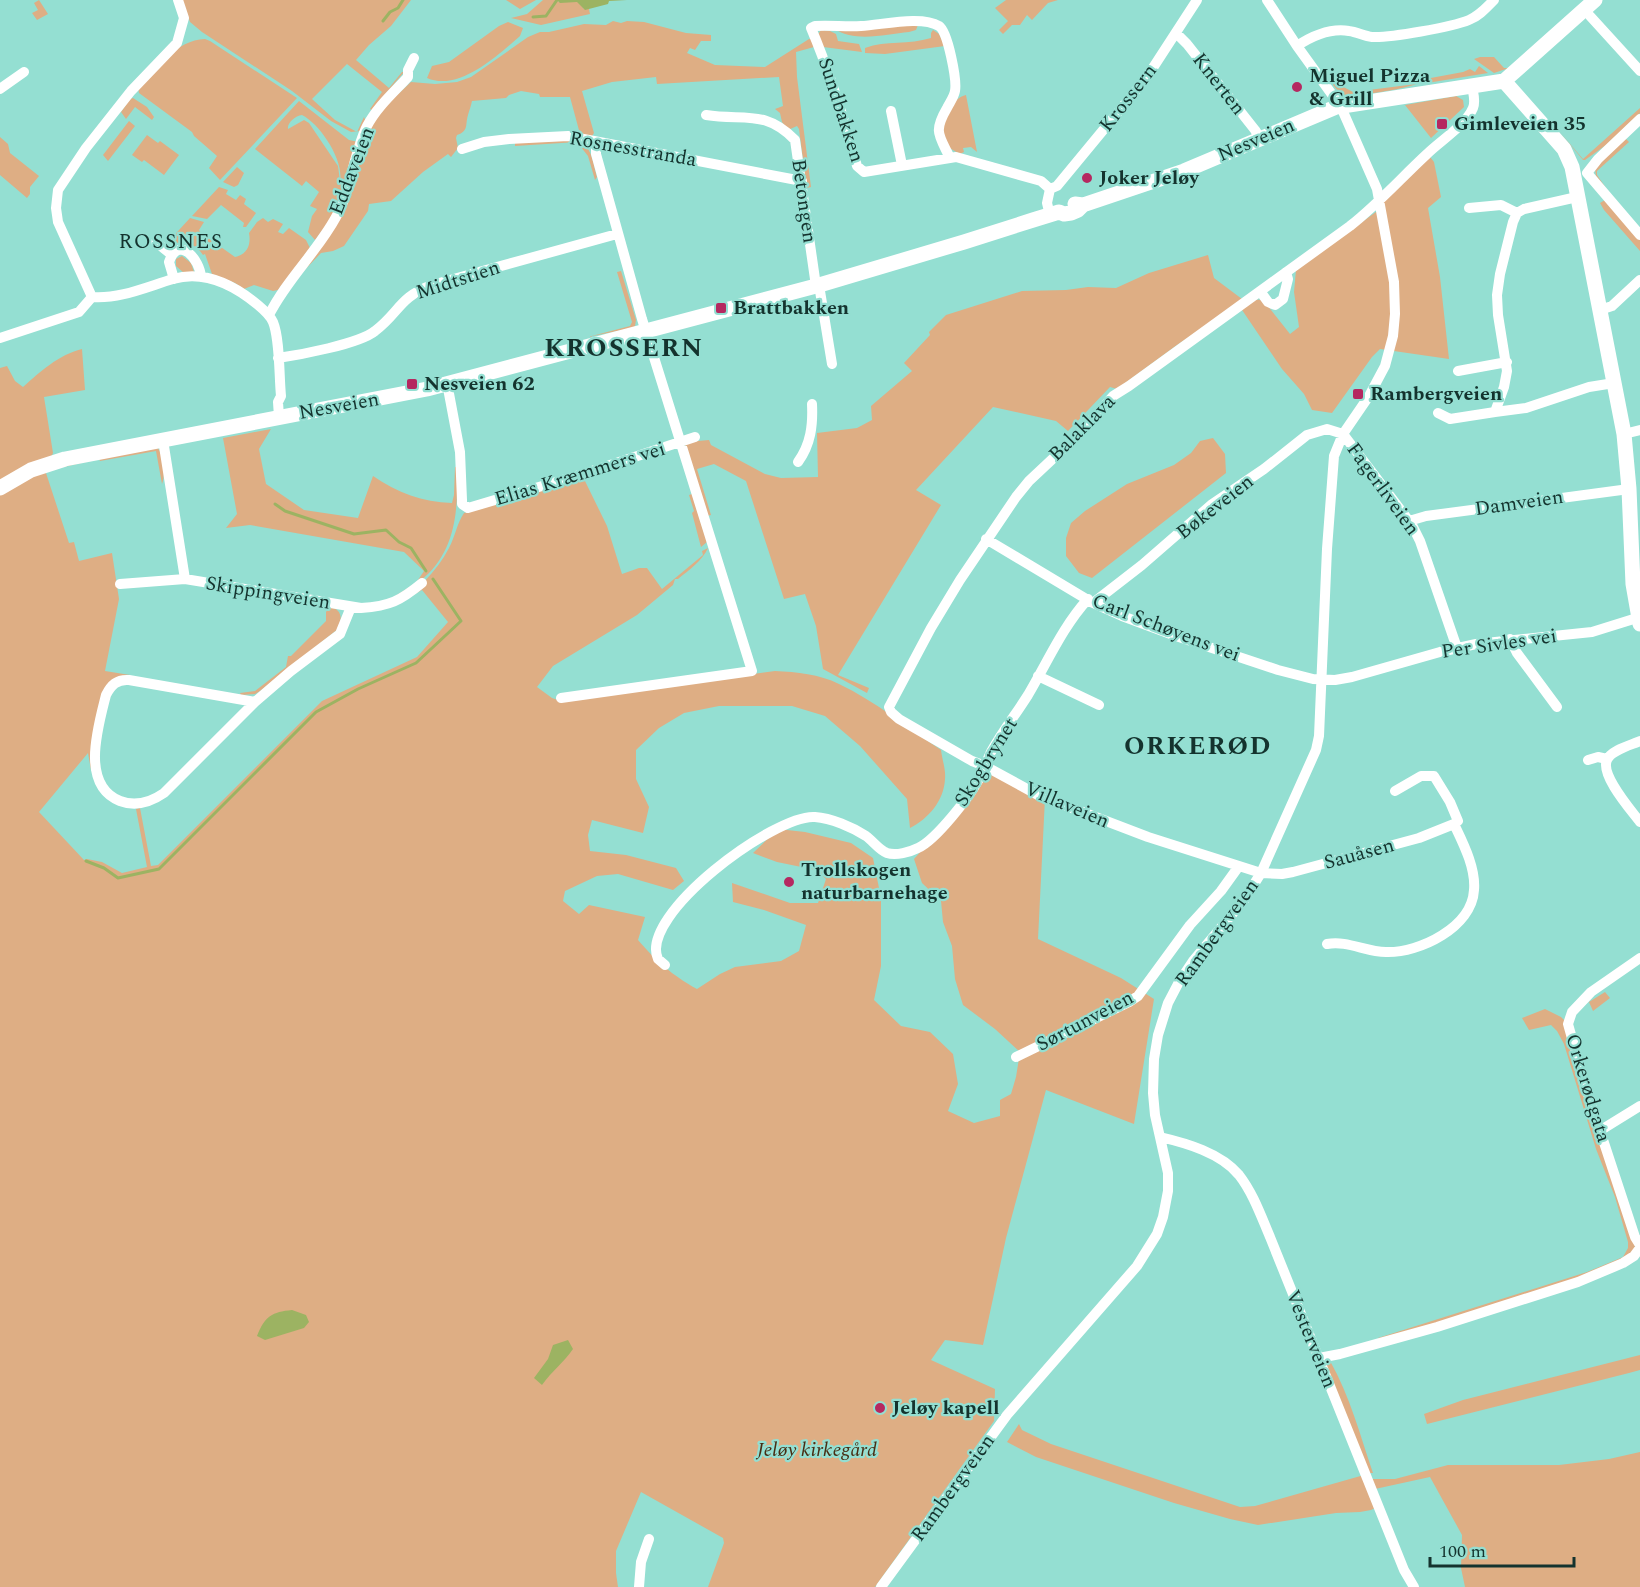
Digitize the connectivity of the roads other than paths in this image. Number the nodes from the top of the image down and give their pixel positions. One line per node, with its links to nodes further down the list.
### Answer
1 (178, 0): 41 (street)
2 (1197, 0): 7 (street, Krossern)
3 (1267, 0): 8 (street, Rambergveien)
4 (1494, 0): 8 (street)
5 (1596, 0): 12 (main road)
6 (1590, 16): 10 (street)
7 (1176, 33): 19 (street, Knerten); 25 (street, Krossern)
8 (1297, 46): 15 (street, Rambergveien)
9 (414, 58): 43 (street, Eddaveien)
10 (1640, 70)
11 (24, 72): 14 (street)
12 (1504, 81): 13 (main road, Nesveien); 26 (main road)
13 (1472, 86): 15 (main road, Nesveien); 27 (street, Balaklava)
14 (0, 89)
15 (1341, 107): 19 (main road, Nesveien); 27 (street, Rambergveien)
16 (891, 111): 23 (street)
17 (706, 115): 24 (street, Betongen)
18 (1640, 119): 32 (street)
19 (1257, 134): 30 (main road, Nesveien)
20 (596, 142): 21 (street, Rosnesstranda); 24 (street, Rosnesstranda); 31 (street)
21 (462, 149)
22 (950, 158): 23 (street, Sundbakken); 23 (street, Sundbakken); 25 (street, Sundbakken)
23 (902, 165)
24 (802, 181): 39 (street, Betongen)
25 (1050, 189): 30 (street)
26 (1577, 197): 29 (street); 42 (main road)
27 (1379, 200): 35 (street, Balaklava); 57 (street, Rambergveien)
28 (1469, 208): 29 (street)
29 (1517, 213): 47 (street)
30 (1054, 214): 39 (main road, Nesveien)
31 (617, 234): 44 (street); 46 (street, Midtstien)
32 (1640, 235)
33 (156, 242): 34 (street)
34 (172, 255): 36 (street); 37 (street)
35 (1286, 272): 40 (street, Balaklava); 40 (street)
36 (201, 277): 37 (street); 43 (street)
37 (174, 279): 41 (street)
38 (1640, 279): 42 (street)
39 (817, 285): 44 (main road, Nesveien); 48 (street)
40 (1260, 291): 66 (street, Balaklava)
41 (92, 297): 45 (street)
42 (1600, 310): 50 (main road)
43 (269, 315): 46 (street)
44 (646, 331): 51 (main road, Nesveien); 61 (street)
45 (0, 338)
46 (278, 358): 55 (street)
47 (1507, 362): 49 (street); 53 (street)
48 (832, 364)
49 (1458, 371)
50 (1614, 382): 53 (street); 58 (main road)
51 (447, 383): 55 (main road, Nesveien); 61 (street, Elias Kræmmers vei)
52 (812, 404): 62 (street)
53 (1495, 411): 54 (street)
54 (1438, 413)
55 (284, 416): 60 (main road, Nesveien)
56 (1640, 430): 58 (street)
57 (1343, 434): 65 (street, Fagerliveien); 70 (street, Bøkeveien); 76 (street, Rambergveien)
58 (1623, 434): 64 (main road)
59 (696, 437): 61 (street, Elias Kræmmers vei)
60 (163, 440): 63 (main road, Nesveien); 67 (street, Skippingveien)
61 (680, 443): 77 (street)
62 (798, 462)
63 (0, 488)
64 (1633, 496): 65 (street, Damveien); 72 (main road)
65 (1409, 521): 74 (street, Fagerliveien)
66 (986, 539): 70 (street, Carl Schøyens vei); 80 (street, Balaklava)
67 (184, 579): 69 (street, Skippingveien); 71 (street, Skippingveien)
68 (422, 582): 71 (street, Skippingveien)
69 (120, 584)
70 (1091, 601): 75 (street, Skogbrynet); 76 (street, Carl Schøyens vei)
71 (351, 608): 78 (street, Skippingveien)
72 (1639, 620): 73 (street, Per Sivles vei)
73 (1510, 639): 74 (street, Per Sivles vei); 81 (street)
74 (1457, 648): 76 (street, Per Sivles vei)
75 (1038, 676): 79 (street); 85 (street, Skogbrynet)
76 (1322, 679): 90 (street, Rambergveien)
77 (561, 698)
78 (255, 702): 78 (street, Skippingveien)
79 (1099, 705)
80 (889, 706): 85 (street, Villaveien)
81 (1557, 707)
82 (1640, 741): 83 (street)
83 (1607, 759): 84 (street); 87 (street)
84 (1588, 760)
85 (985, 766): 89 (street, Villaveien); 93 (street, Skogbrynet)
86 (1395, 791): 88 (street)
87 (1640, 822)
88 (1454, 824): 90 (street, Sauåsen); 91 (street)
89 (1239, 866): 90 (street, Villaveien); 94 (street, Sørtunveien)
90 (1261, 873): 97 (street, Rambergveien)
91 (1327, 944)
92 (1640, 958): 96 (street, Orkerødgata)
93 (665, 965)
94 (1016, 1057)
95 (1640, 1106): 96 (street)
96 (1601, 1130): 98 (street, Orkerødgata)
97 (1160, 1137): 99 (street, Vesterveien); 102 (street, Rambergveien)
98 (1640, 1246): 99 (street)
99 (1319, 1358): 103 (street, Vesterveien)
100 (650, 1539): 101 (street)
101 (639, 1587)
102 (880, 1587)
103 (1414, 1587)

